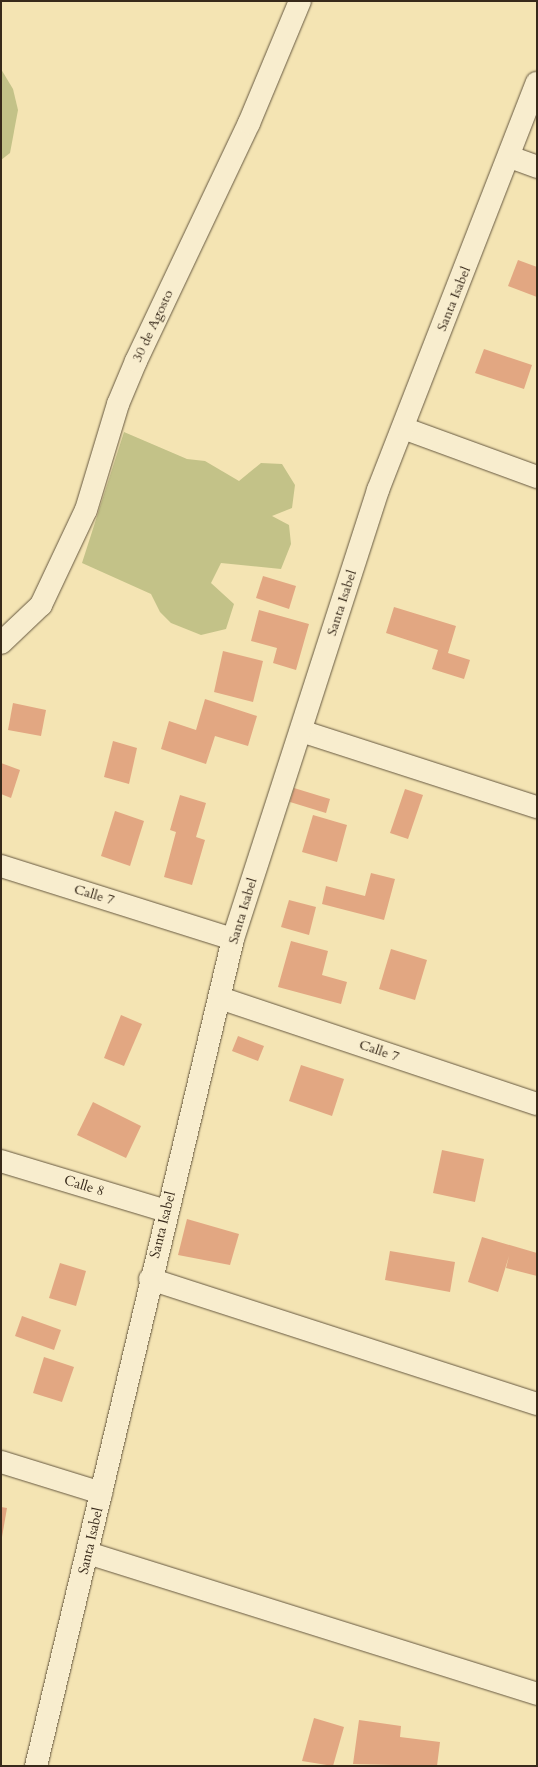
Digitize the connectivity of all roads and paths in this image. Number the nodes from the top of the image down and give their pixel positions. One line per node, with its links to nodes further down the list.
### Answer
1 (300, 1): 7 (street, 30 de Agosto)
2 (537, 83): 3 (street, Santa Isabel)
3 (510, 157): 4 (street); 5 (street, Santa Isabel)
4 (537, 167)
5 (403, 428): 6 (street); 8 (street, Santa Isabel)
6 (537, 477)
7 (1, 643)
8 (301, 731): 9 (street); 11 (street, Santa Isabel)
9 (537, 807)
10 (1, 866): 11 (street, Calle 7)
11 (233, 939): 12 (street, Santa Isabel)
12 (220, 998): 13 (street, Calle 7); 15 (street, Santa Isabel)
13 (537, 1104)
14 (1, 1161): 15 (street, Calle 8)
15 (167, 1211): 16 (street, Santa Isabel)
16 (150, 1279): 17 (street); 19 (street, Santa Isabel)
17 (537, 1404)
18 (1, 1462): 19 (street)
19 (102, 1493): 20 (street, Santa Isabel)
20 (88, 1553): 21 (street); 22 (street, Santa Isabel)
21 (537, 1694)
22 (36, 1766)

